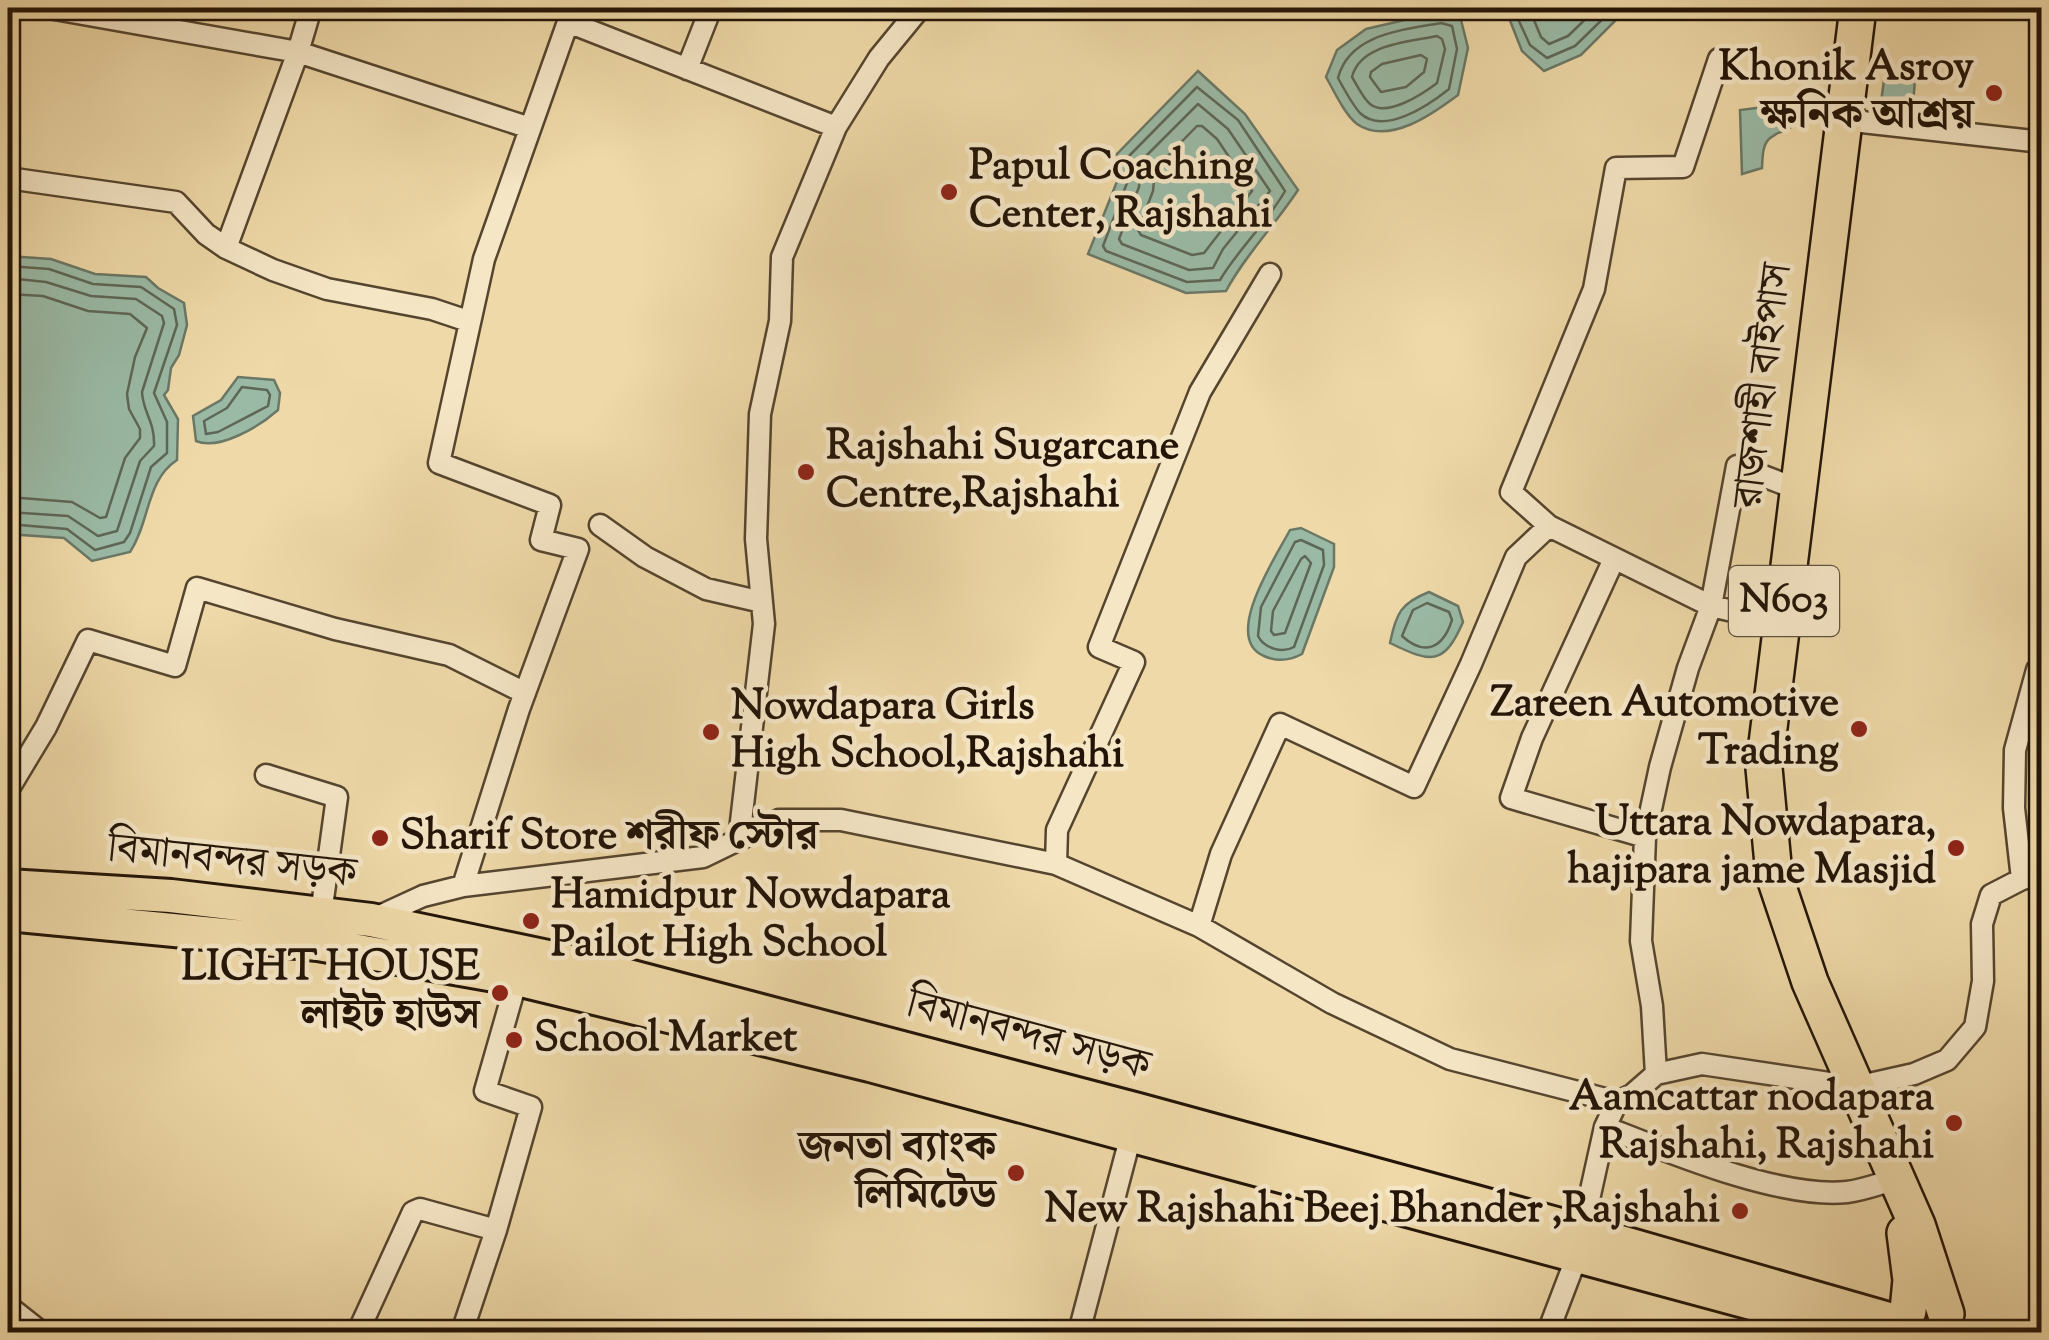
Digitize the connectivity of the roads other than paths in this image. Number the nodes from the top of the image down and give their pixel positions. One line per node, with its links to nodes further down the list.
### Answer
1 (48, 8): 7 (street)
2 (311, 8): 7 (street)
3 (712, 8): 9 (street)
4 (920, 8): 11 (street)
5 (1858, 8): 10 (highway, রাজশাহী বাইপাস / N603)
6 (571, 15): 9 (street); 12 (street)
7 (298, 52): 12 (street); 15 (street)
8 (1719, 59): 20 (street)
9 (688, 69): 11 (street)
10 (1844, 120): 13 (street); 18 (highway, রাজশাহী বাইপাস / N603)
11 (836, 127): 22 (street)
12 (530, 128): 17 (street)
13 (2042, 142)
14 (8, 178): 15 (street)
15 (226, 248): 17 (street)
16 (1270, 274): 31 (street)
17 (468, 320): 26 (street)
18 (1797, 489): 23 (street); 24 (highway, রাজশাহী বাইপাস / N603)
19 (600, 525): 22 (street)
20 (1549, 526): 21 (street); 38 (street)
21 (1614, 559): 23 (street); 29 (street)
22 (762, 602): 30 (street)
23 (1711, 606): 24 (street); 29 (street)
24 (1781, 622): 41 (highway, রাজশাহী বাইপাস / N603)
25 (2042, 670): 32 (street)
26 (525, 692): 28 (street); 34 (street)
27 (266, 775): 36 (street)
28 (8, 790)
29 (1645, 837): 40 (street)
30 (739, 839): 31 (street); 34 (street)
31 (1056, 864): 38 (street)
32 (2032, 876): 41 (street)
33 (8, 886): 36 (main road, বিমানবন্দর সড়ক)
34 (464, 886): 37 (street)
35 (8, 914): 39 (main road, বিমানবন্দর সড়ক)
36 (321, 914): 37 (main road, বিমানবন্দর সড়ক)
37 (372, 920): 47 (main road, বিমানবন্দর সড়ক)
38 (1199, 926): 42 (street)
39 (517, 979): 44 (main road, বিমানবন্দর সড়ক); 46 (street)
40 (1656, 1074): 41 (street); 42 (street)
41 (1856, 1086): 45 (highway, রাজশাহী বাইপাস / N603)
42 (1617, 1102): 43 (street)
43 (1605, 1127): 45 (street); 47 (street)
44 (1131, 1135): 47 (main road, বিমানবন্দর সড়ক); 54 (street)
45 (1893, 1177): 49 (highway, N603); 50 (highway, N603)
46 (496, 1230): 52 (street); 53 (street)
47 (1580, 1243): 49 (main road, বিমানবন্দর সড়ক); 55 (street); 56 (main road, বিমানবন্দর সড়ক)
48 (8, 1306): 51 (street)
49 (1898, 1322): 50 (highway, N603)
50 (1954, 1324)
51 (41, 1332)
52 (358, 1332)
53 (462, 1332)
54 (1079, 1332)
55 (1548, 1332)
56 (1825, 1332)

